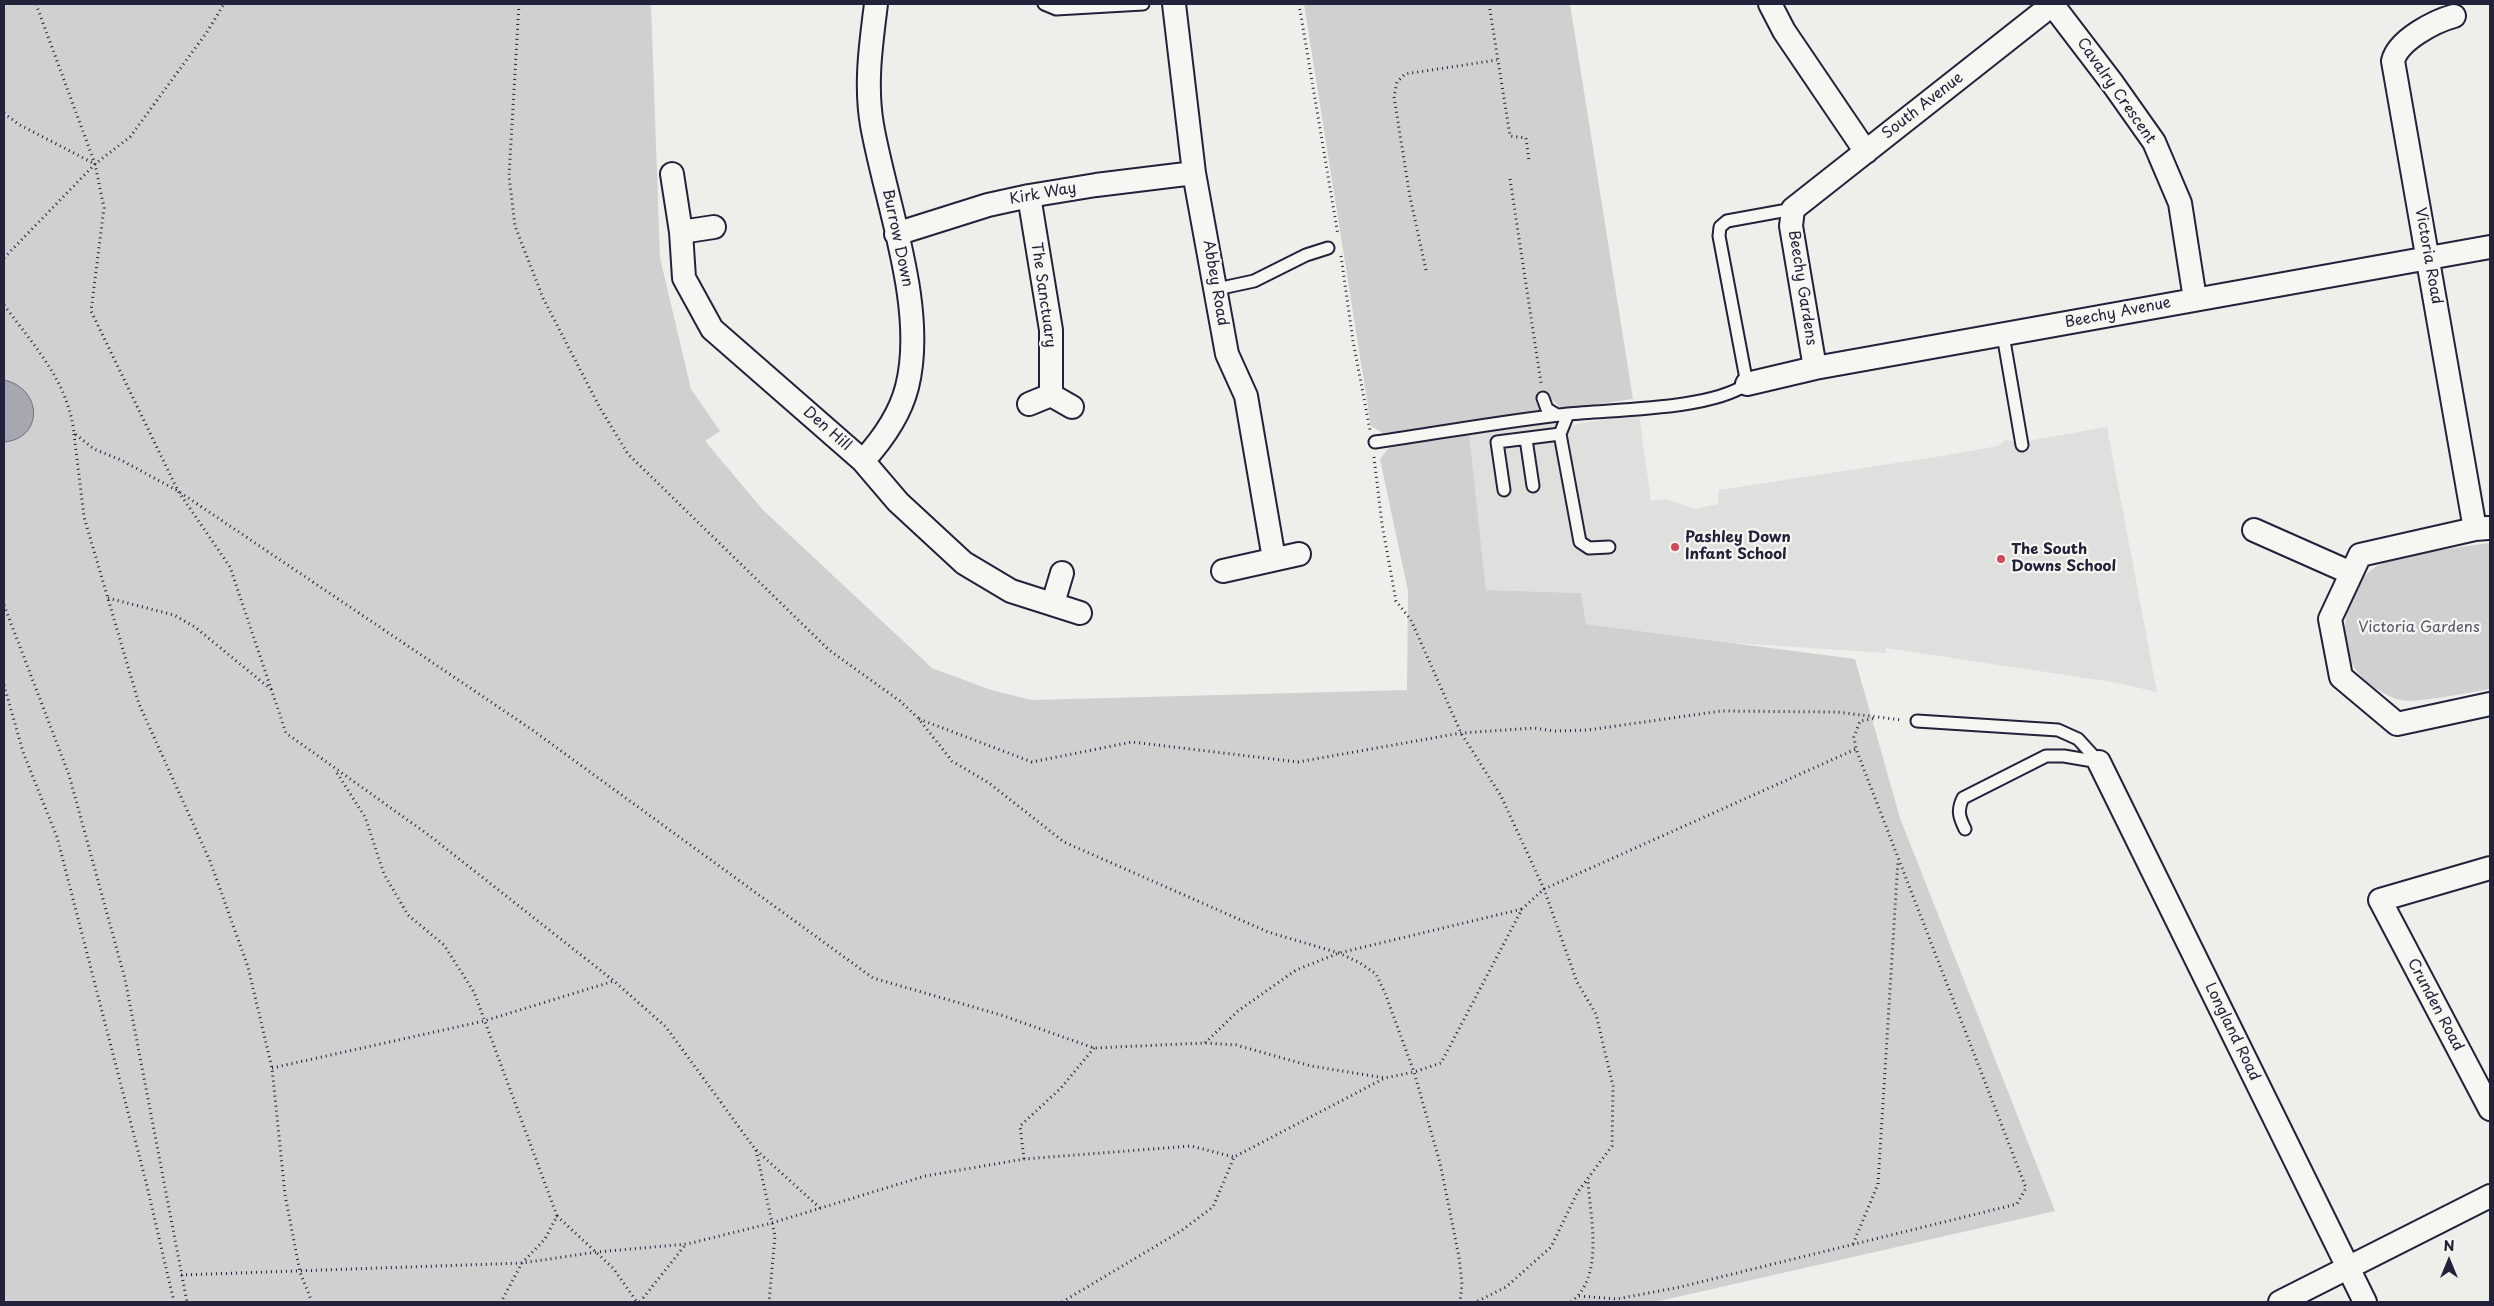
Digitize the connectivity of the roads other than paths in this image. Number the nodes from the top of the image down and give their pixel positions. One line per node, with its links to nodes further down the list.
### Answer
1 (876, 4): 15 (street, Burrow Down)
2 (1044, 4): 3 (lane)
3 (1143, 4)
4 (1174, 4): 9 (street, Abbey Road)
5 (1770, 4): 8 (street)
6 (2052, 4): 8 (street, South Avenue); 20 (street, Cavalry Crescent)
7 (2454, 16): 18 (street, Victoria Road)
8 (1866, 152): 12 (street, South Avenue)
9 (1194, 173): 11 (street, Kirk Way); 19 (street, Abbey Road)
10 (672, 174): 14 (street, Den Hill)
11 (1029, 196): 15 (street, Kirk Way); 24 (street, The Sanctuary)
12 (1794, 209): 22 (street, Beechy Gardens); 23 (lane)
13 (714, 227): 14 (street)
14 (681, 232): 33 (street, Den Hill)
15 (896, 234): 33 (street, Burrow Down)
16 (1334, 246): 19 (lane)
17 (2490, 246): 18 (street, Beechy Avenue)
18 (2428, 258): 20 (street, Beechy Avenue); 36 (street, Victoria Road)
19 (1217, 289): 40 (street, Abbey Road)
20 (2195, 299): 21 (street, Beechy Avenue)
21 (2003, 335): 22 (street, Beechy Avenue); 32 (lane)
22 (1815, 368): 23 (street, Beechy Avenue)
23 (1747, 384): 28 (lane)
24 (1051, 395): 26 (street); 27 (street)
25 (1543, 398): 28 (lane)
26 (1029, 404)
27 (1072, 407)
28 (1562, 415): 29 (lane); 31 (lane)
29 (1560, 434): 30 (lane); 38 (lane)
30 (1526, 439): 34 (lane); 35 (lane)
31 (1375, 442)
32 (2022, 444)
33 (863, 461): 44 (street, Den Hill)
34 (1533, 486)
35 (1504, 490)
36 (2482, 528): 43 (street)
37 (2254, 530): 43 (street)
38 (1609, 547)
39 (1299, 554): 40 (street)
40 (1274, 559): 41 (street)
41 (1223, 571)
42 (1062, 573): 44 (street)
43 (2351, 573): 46 (street)
44 (1053, 603): 45 (street, Den Hill)
45 (1080, 613)
46 (2490, 704)
47 (1917, 721): 48 (lane)
48 (2098, 762): 49 (lane); 53 (street, Longland Road)
49 (1965, 829)
50 (2490, 868): 51 (street, Crunden Road)
51 (2490, 1109)
52 (2490, 1196): 53 (street)
53 (2347, 1267): 54 (street); 55 (street, Longland Road)
54 (2280, 1302)
55 (2365, 1302)

